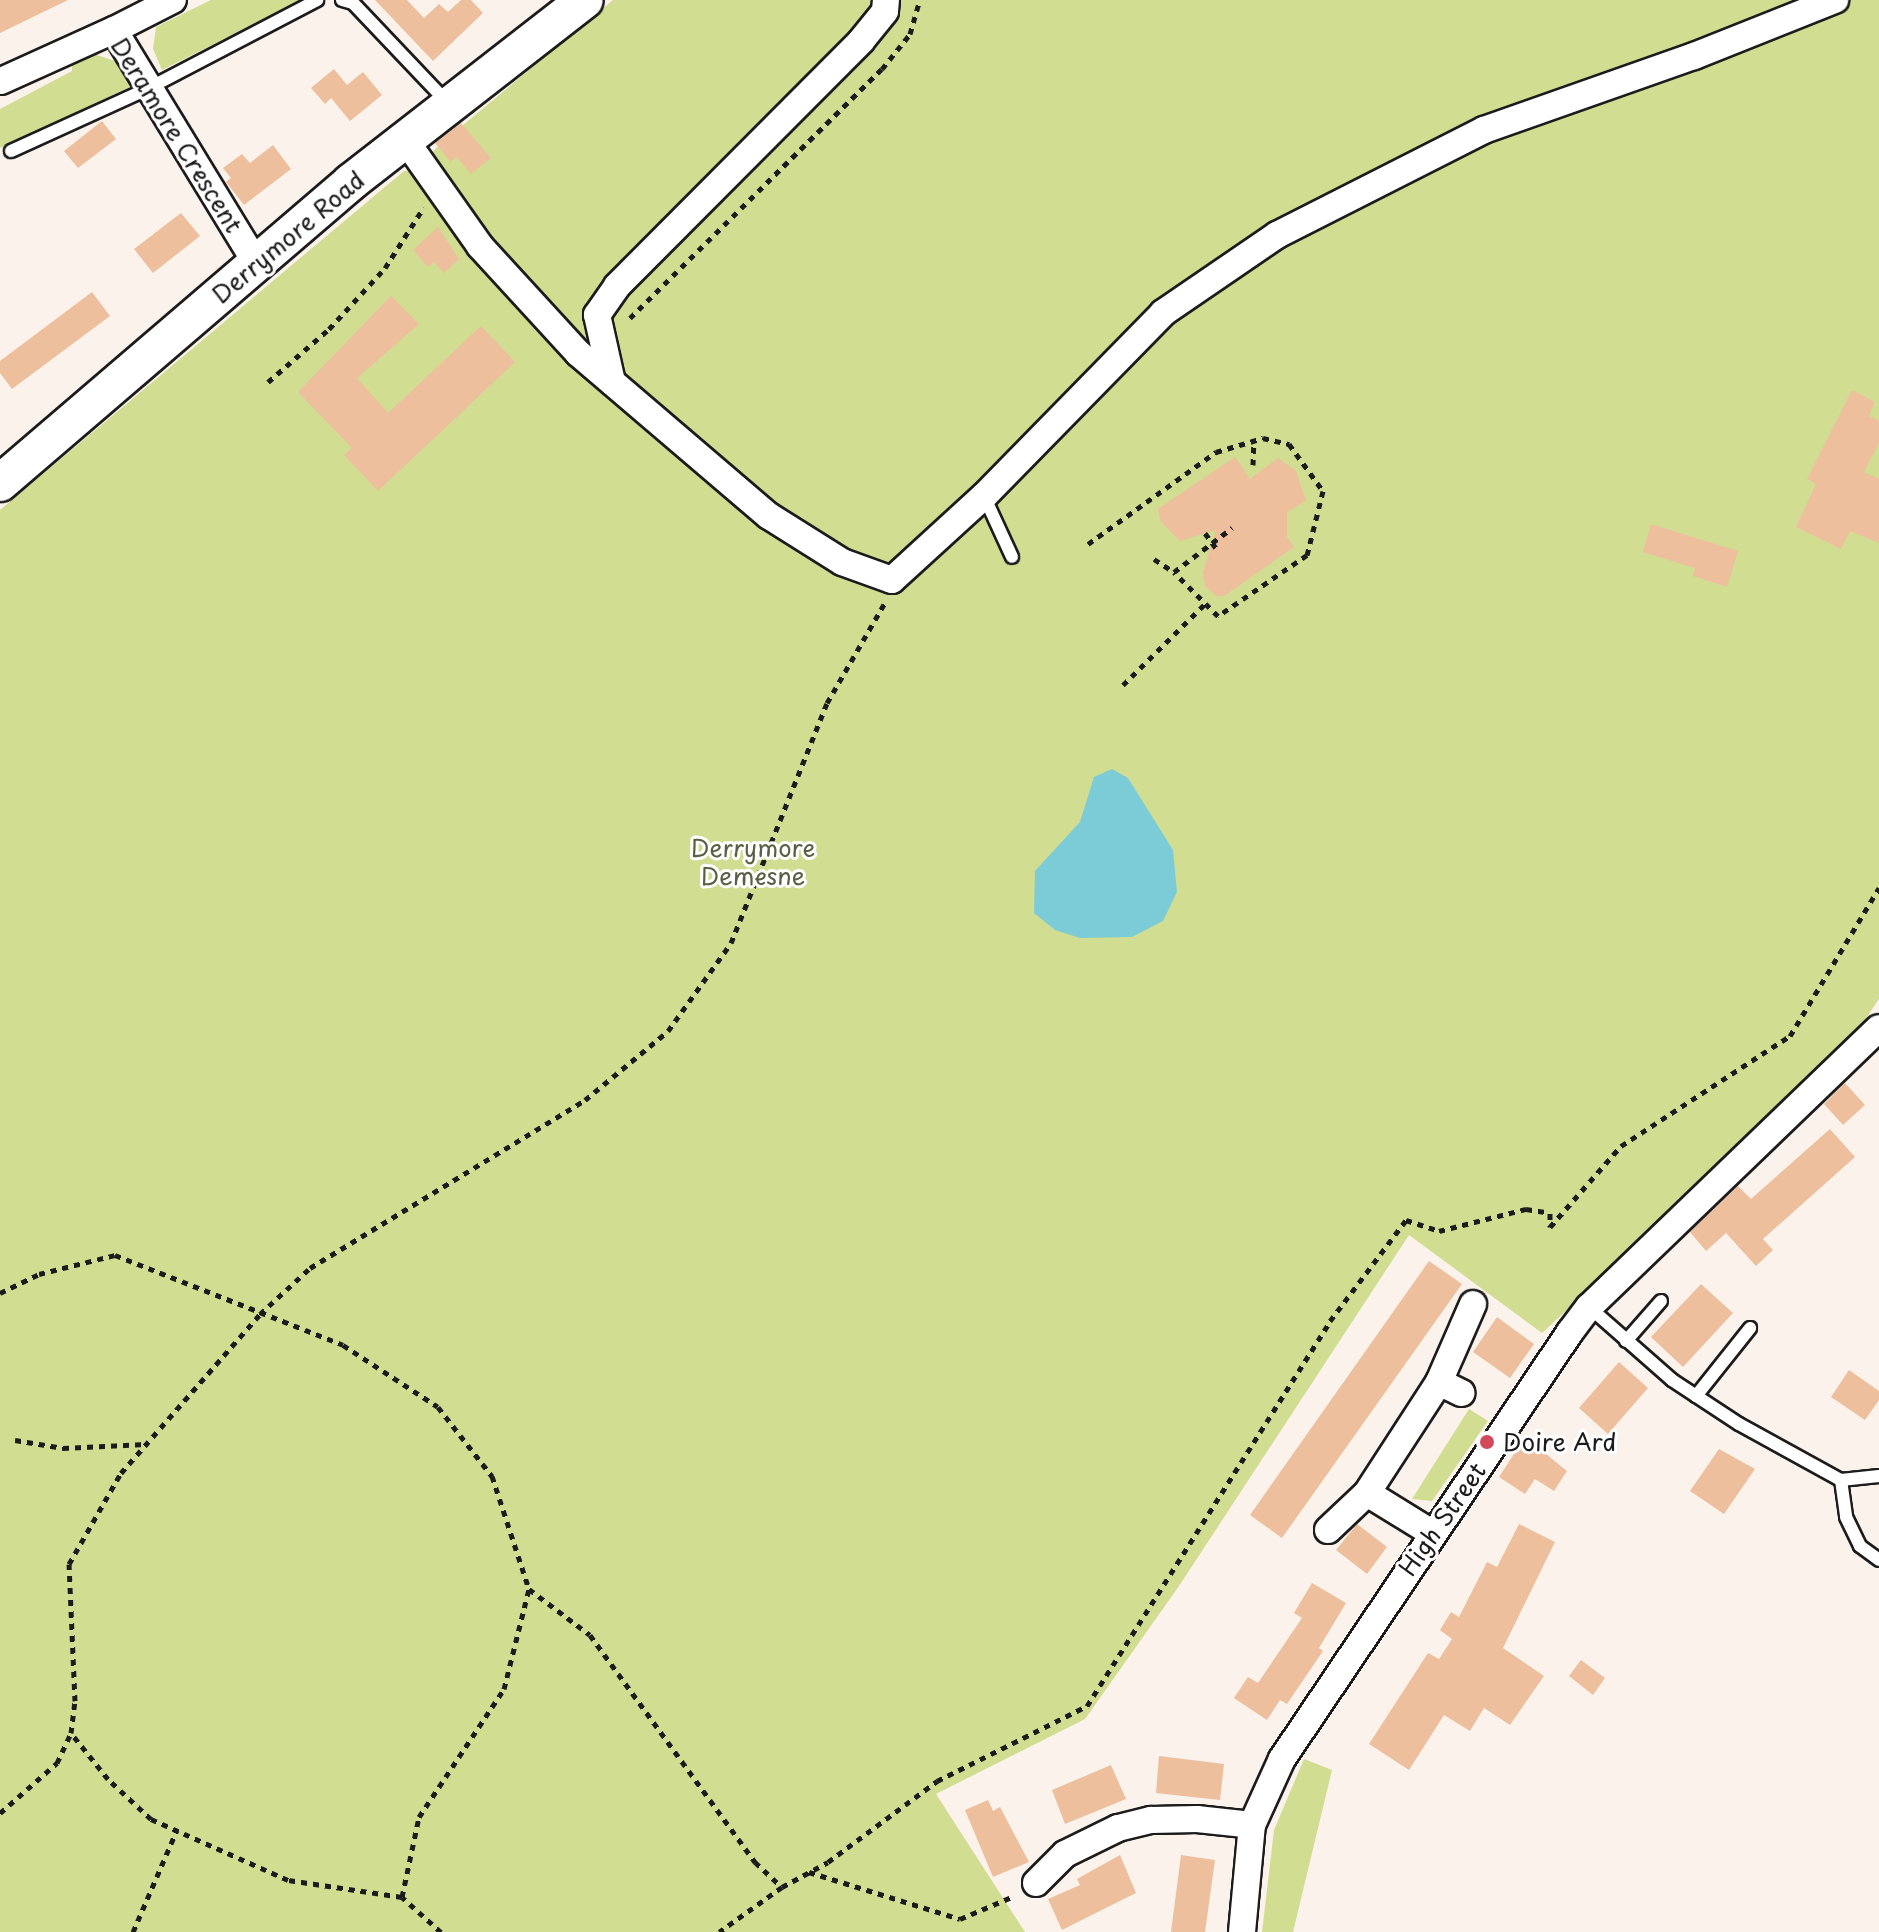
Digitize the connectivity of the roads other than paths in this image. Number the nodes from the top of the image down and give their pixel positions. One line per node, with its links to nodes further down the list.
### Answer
1 (173, 0): 7 (street)
2 (317, 0): 9 (lane)
3 (342, 0): 10 (lane)
4 (585, 0): 10 (main road, Derrymore Road)
5 (886, 0): 14 (street)
6 (1835, 0): 16 (street)
7 (114, 30): 8 (street, Deramore Crescent); 9 (street, Deramore Crescent)
8 (1, 81)
9 (149, 88): 12 (lane); 13 (street, Deramore Crescent)
10 (451, 105): 11 (main road, Derrymore Road)
11 (406, 141): 13 (main road, Derrymore Road); 14 (street)
12 (11, 151)
13 (255, 261): 15 (main road, Derrymore Road)
14 (612, 382): 16 (street)
15 (0, 483)
16 (984, 496): 17 (lane)
17 (1012, 557)
18 (1879, 1028): 21 (street, High Street)
19 (1661, 1301): 23 (lane)
20 (1473, 1304): 27 (street)
21 (1589, 1307): 23 (lane); 29 (street, High Street)
22 (1750, 1328): 24 (lane)
23 (1626, 1341): 24 (lane)
24 (1696, 1396): 26 (lane)
25 (1879, 1476): 26 (lane)
26 (1841, 1480): 30 (lane)
27 (1367, 1493): 28 (street); 29 (street)
28 (1328, 1530)
29 (1432, 1533): 31 (street, High Street)
30 (1879, 1560)
31 (1252, 1825): 32 (street); 33 (street, High Street)
32 (1036, 1883)
33 (1242, 1932)

